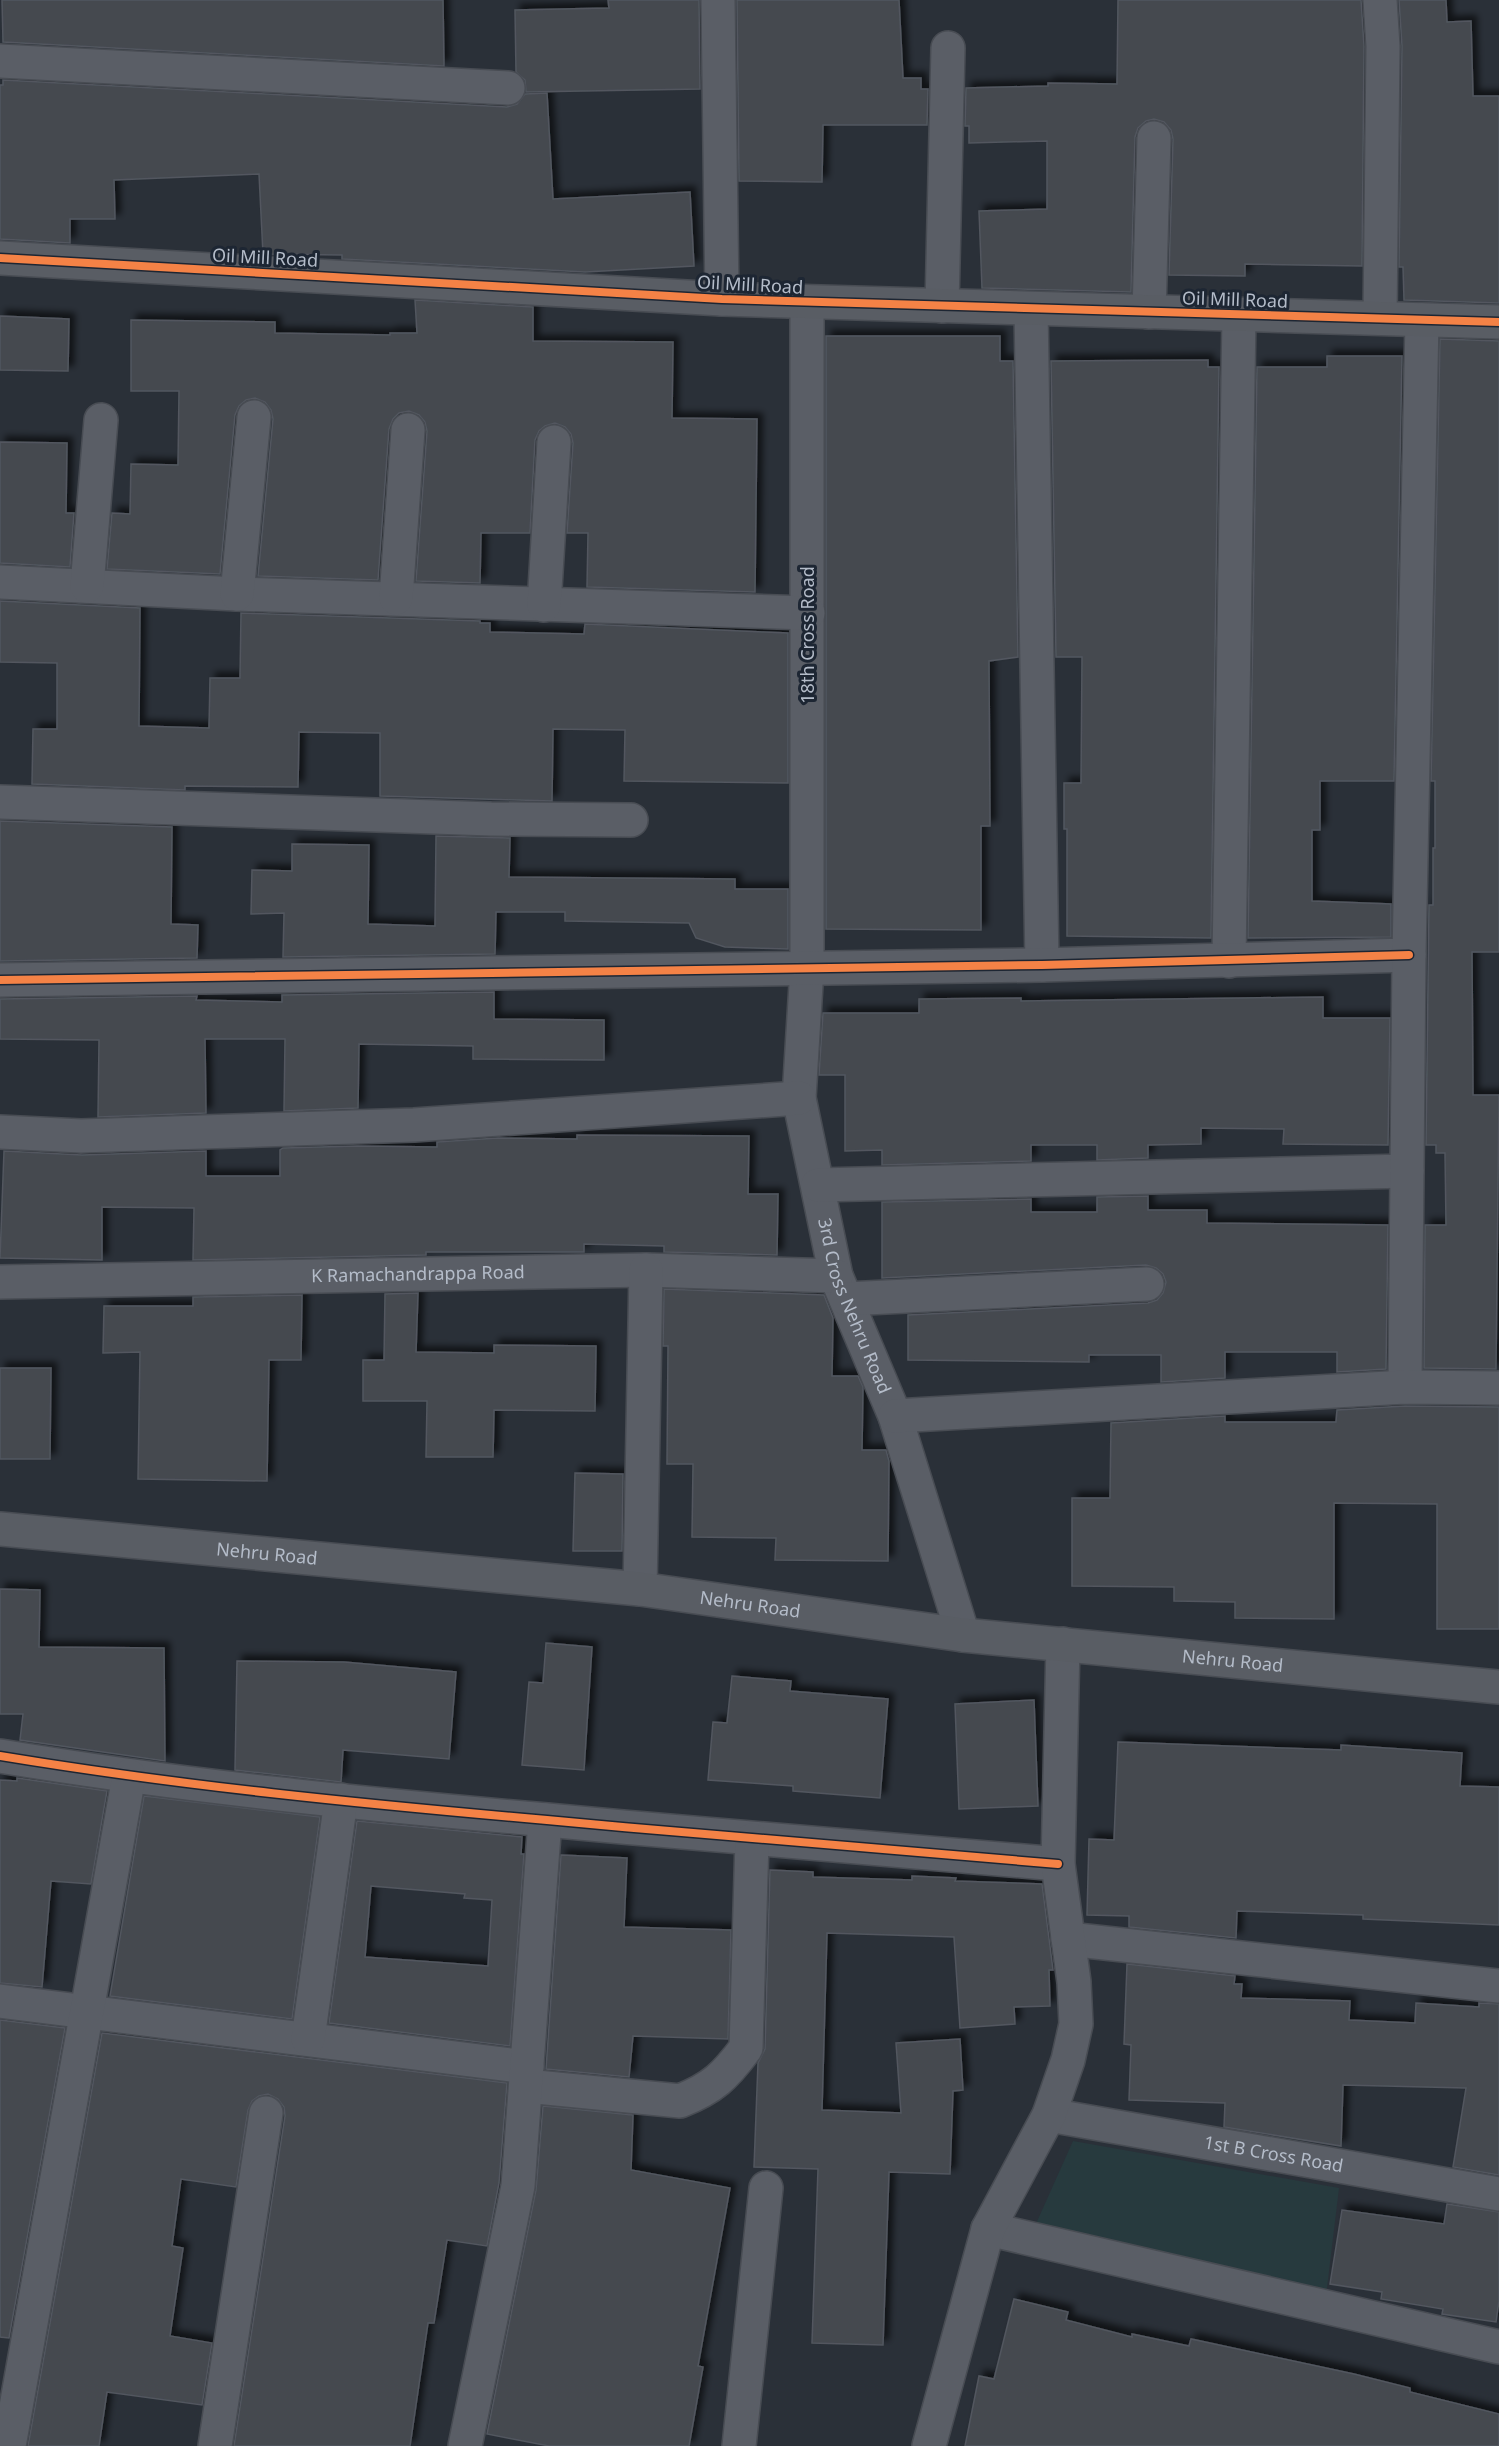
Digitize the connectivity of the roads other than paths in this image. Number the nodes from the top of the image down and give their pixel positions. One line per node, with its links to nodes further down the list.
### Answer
1 (718, 0): 8 (street)
2 (1380, 0): 14 (street)
3 (948, 48): 10 (street)
4 (0, 61): 5 (street)
5 (508, 87)
6 (1154, 138): 12 (street)
7 (0, 258): 8 (street, Oil Mill Road)
8 (722, 299): 9 (street, Oil Mill Road)
9 (807, 302): 10 (street, Oil Mill Road); 26 (street, 18th Cross Road)
10 (942, 306): 11 (street, Oil Mill Road)
11 (1030, 309): 12 (street, Oil Mill Road); 31 (street)
12 (1149, 312): 13 (street, Oil Mill Road)
13 (1239, 315): 14 (street, Oil Mill Road); 30 (street)
14 (1380, 318): 15 (street, Oil Mill Road)
15 (1422, 320): 16 (street, Oil Mill Road); 29 (street)
16 (1499, 322)
17 (254, 417): 23 (street)
18 (101, 420): 22 (street)
19 (408, 430): 24 (street)
20 (554, 442): 25 (street)
21 (0, 582): 22 (street)
22 (87, 586): 23 (street)
23 (237, 594): 24 (street)
24 (396, 598): 25 (street)
25 (544, 605): 26 (street)
26 (808, 613): 32 (street, 18th Cross Road)
27 (0, 802): 28 (street)
28 (631, 820)
29 (1409, 955): 30 (street); 36 (street)
30 (1229, 961): 31 (street)
31 (1042, 966): 32 (street)
32 (807, 968): 33 (street); 34 (street, 3rd Cross Nehru Road)
33 (0, 980)
34 (799, 1098): 35 (street); 37 (street, 3rd Cross Nehru Road)
35 (0, 1132)
36 (1407, 1171): 37 (street); 42 (street)
37 (818, 1185): 41 (street, 3rd Cross Nehru Road)
38 (646, 1270): 39 (street, K Ramachandrappa Road); 41 (street, K Ramachandrappa Road); 46 (street)
39 (0, 1282)
40 (1147, 1284): 41 (street, K Ramachandrappa Road)
41 (841, 1288): 44 (street, 3rd Cross Nehru Road)
42 (1405, 1387): 43 (street); 44 (street)
43 (1499, 1388)
44 (895, 1416): 47 (street, 3rd Cross Nehru Road)
45 (0, 1529): 46 (street, Nehru Road)
46 (640, 1589): 47 (street, Nehru Road)
47 (963, 1635): 48 (street, Nehru Road)
48 (1063, 1644): 49 (street, Nehru Road); 55 (street)
49 (1499, 1687)
50 (0, 1756): 51 (street)
51 (129, 1776): 52 (street); 59 (street)
52 (341, 1800): 53 (street); 60 (street)
53 (545, 1820): 54 (street); 61 (street)
54 (752, 1840): 55 (street); 61 (street)
55 (1058, 1864): 56 (street)
56 (1068, 1939): 57 (street); 63 (street)
57 (1499, 1986)
58 (0, 2001): 59 (street)
59 (86, 2010): 60 (street); 68 (street)
60 (308, 2039): 61 (street)
61 (526, 2077): 71 (street)
62 (266, 2113): 70 (street)
63 (1049, 2115): 65 (street, 1st B Cross Road); 66 (street)
64 (766, 2188): 72 (street)
65 (1499, 2194)
66 (988, 2229): 67 (street); 73 (street)
67 (1499, 2347)
68 (11, 2364): 69 (street)
69 (9, 2446)
70 (215, 2446)
71 (465, 2446)
72 (740, 2446)
73 (929, 2446)

